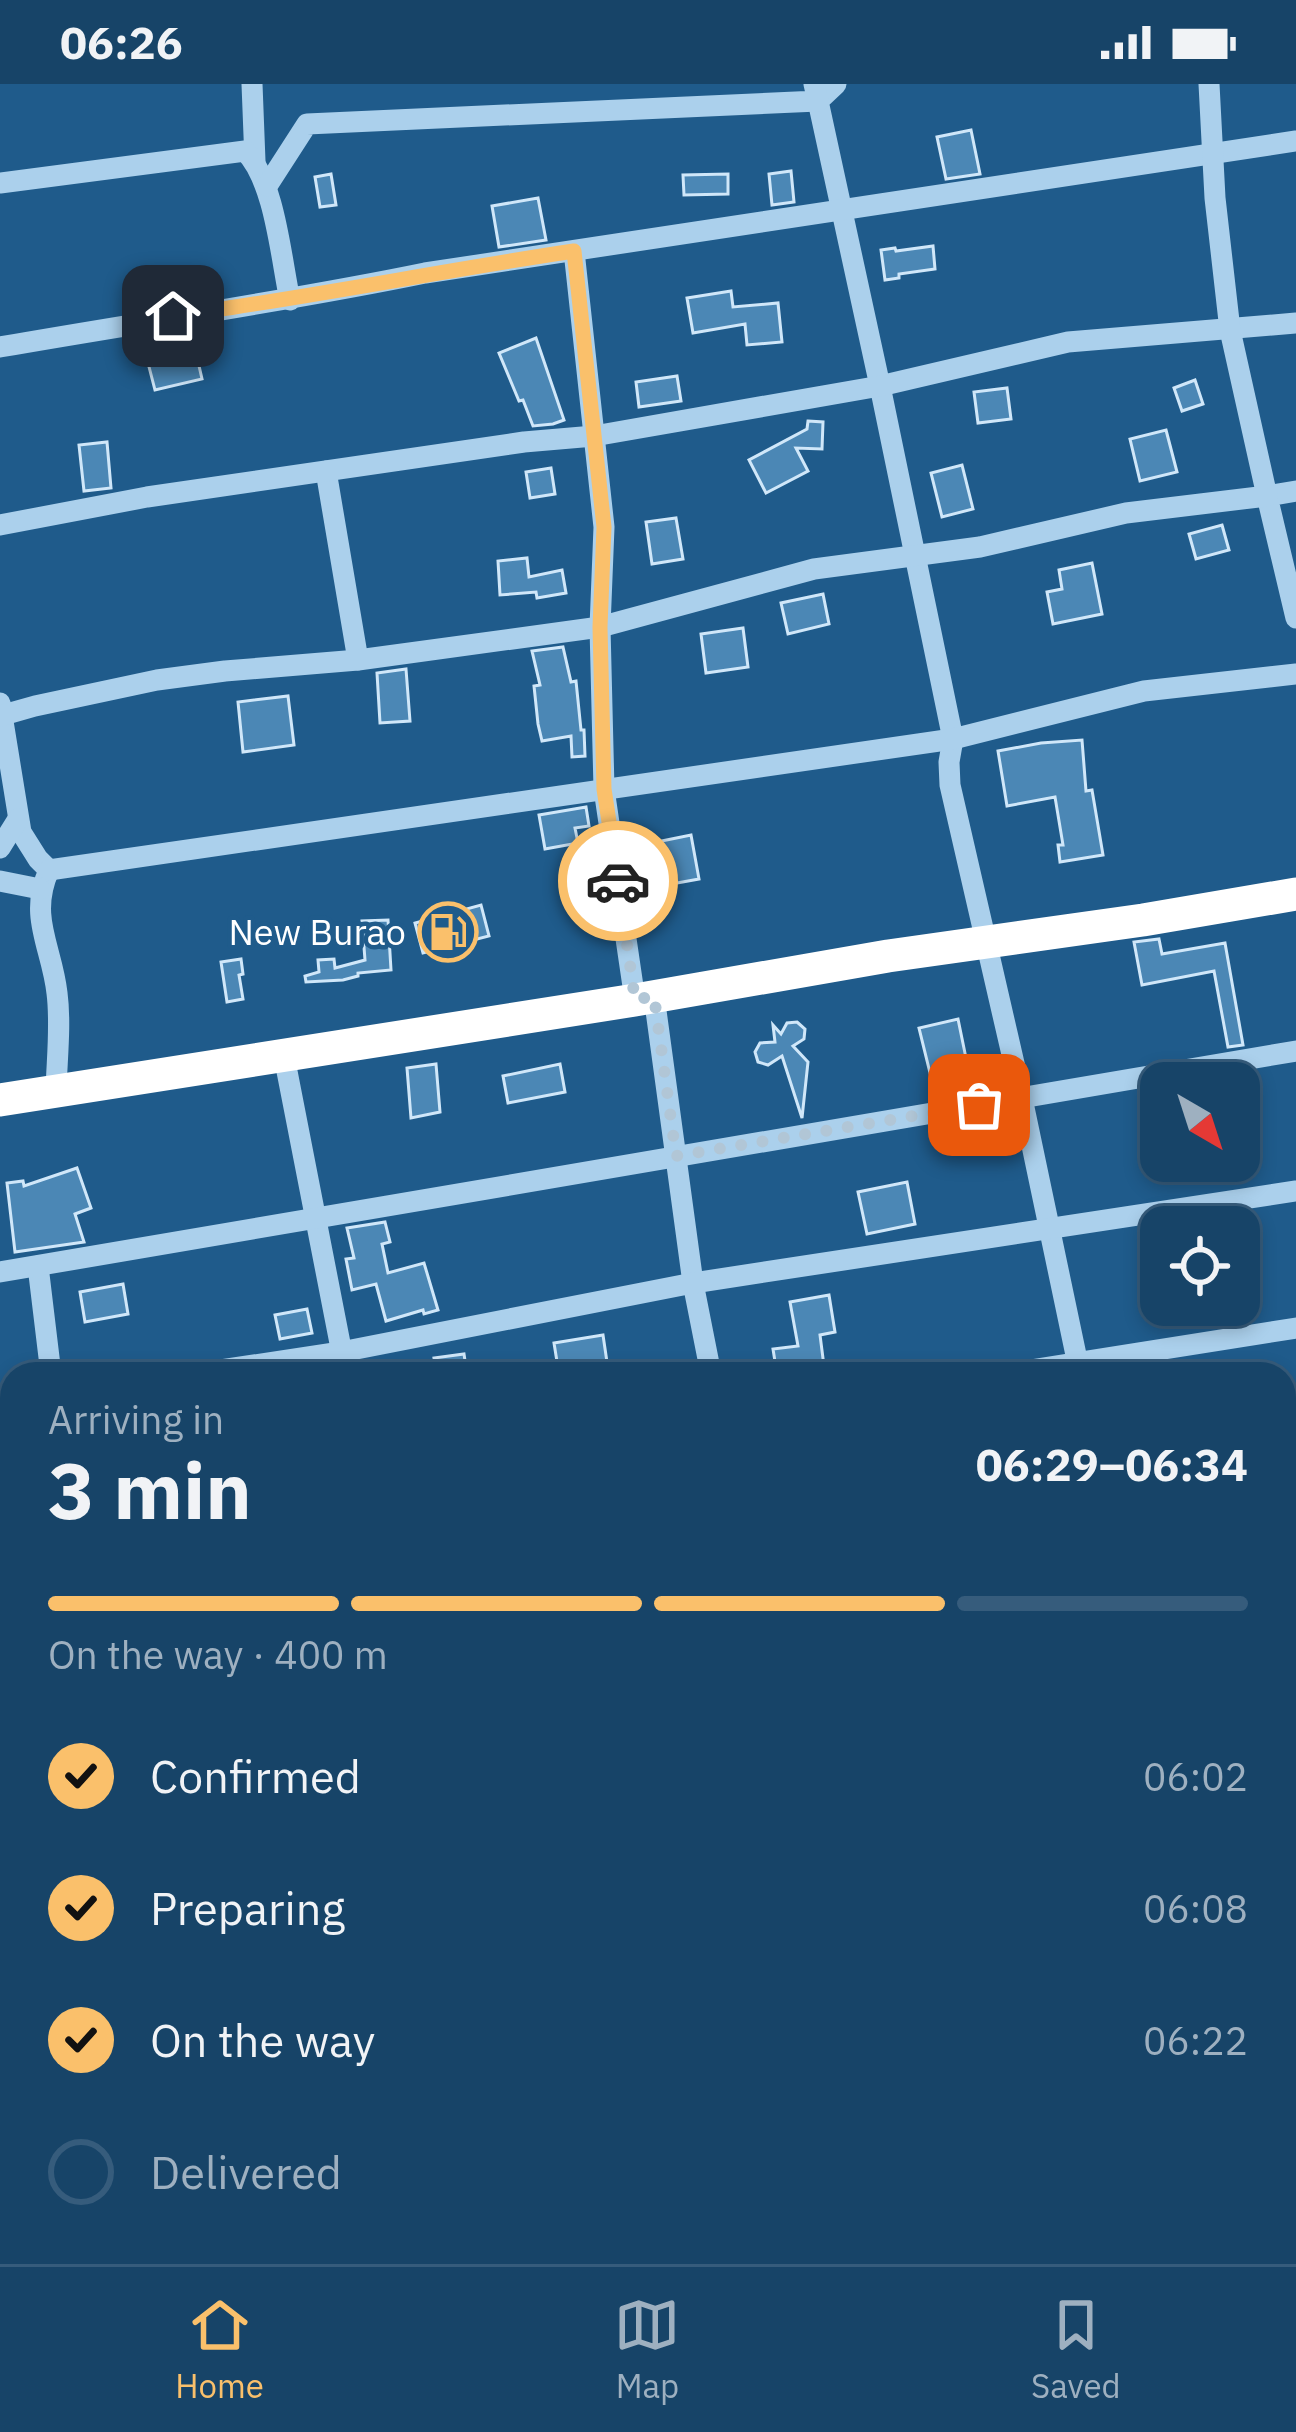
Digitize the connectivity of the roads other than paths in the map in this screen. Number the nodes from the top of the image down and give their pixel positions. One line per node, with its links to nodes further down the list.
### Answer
1 (252, 84): 7 (street)
2 (836, 84): 4 (street)
3 (1209, 84): 6 (street)
4 (816, 93): 9 (street); 10 (street)
5 (1296, 141): 6 (street)
6 (1213, 152): 10 (street); 14 (street)
7 (255, 161): 8 (street); 9 (street)
8 (0, 183)
9 (267, 186): 12 (street)
10 (840, 210): 11 (street); 16 (street)
11 (574, 251): 12 (street); 17 (street)
12 (290, 300): 15 (street)
13 (1296, 323): 14 (street)
14 (1230, 330): 16 (street); 20 (street)
15 (0, 346)
16 (880, 386): 17 (street); 22 (street)
17 (594, 436): 18 (street); 24 (street)
18 (326, 471): 21 (street); 25 (street)
19 (1296, 491): 20 (street)
20 (1267, 496): 22 (street); 23 (street)
21 (0, 525)
22 (914, 556): 24 (street); 28 (street)
23 (1296, 618)
24 (600, 627): 25 (street); 29 (street)
25 (358, 660): 27 (street)
26 (1296, 674): 28 (street)
27 (1, 712): 30 (street)
28 (953, 740): 29 (street); 35 (street)
29 (604, 789): 32 (street); 36 (street)
30 (18, 819): 31 (street); 32 (street)
31 (0, 848)
32 (45, 879): 33 (street); 39 (street)
33 (0, 881)
34 (1296, 894): 35 (highway)
35 (984, 943): 36 (highway); 40 (street)
36 (645, 998): 38 (highway); 42 (street)
37 (1296, 1052): 40 (street)
38 (284, 1056): 39 (highway); 44 (street)
39 (56, 1090): 41 (highway)
40 (1022, 1098): 42 (street); 45 (street)
41 (0, 1100)
42 (676, 1156): 44 (street); 48 (street)
43 (1296, 1191): 45 (street)
44 (316, 1219): 46 (street); 51 (street)
45 (1048, 1228): 48 (street); 54 (street)
46 (38, 1266): 47 (street); 50 (street)
47 (0, 1272)
48 (693, 1283): 52 (street); 53 (street)
49 (1296, 1328): 55 (street)
50 (50, 1362)
51 (344, 1362)
52 (348, 1362)
53 (709, 1362)
54 (1078, 1362)
55 (1112, 1362)

